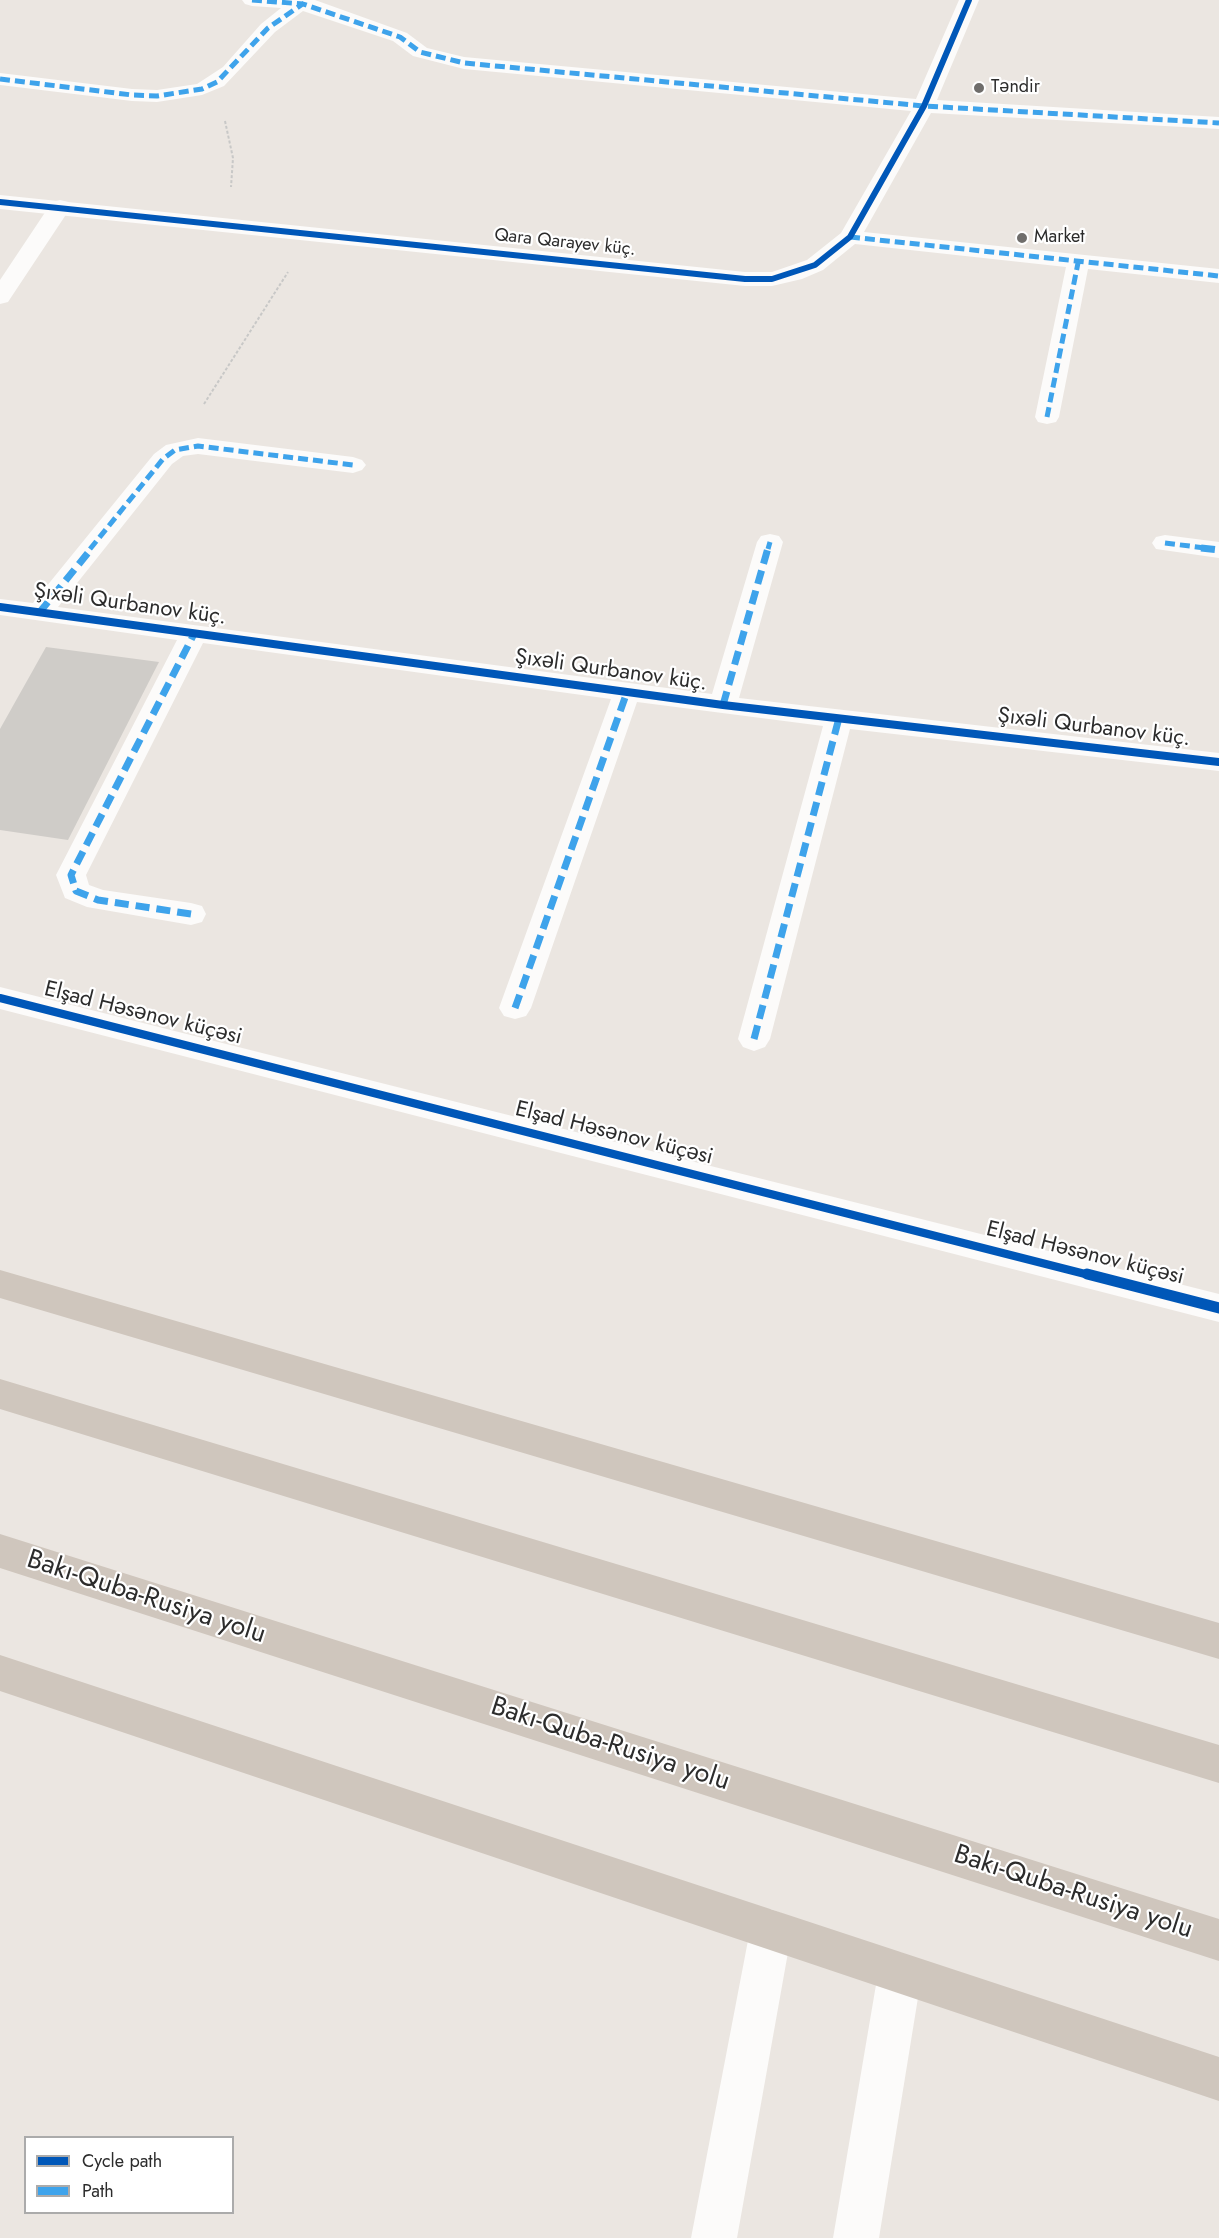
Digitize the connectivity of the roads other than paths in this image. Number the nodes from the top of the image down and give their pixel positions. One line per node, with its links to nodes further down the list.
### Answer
1 (252, 0): 3 (street)
2 (969, 0): 5 (street, Qara Qarayev küç.)
3 (304, 2): 4 (street); 5 (street)
4 (0, 79)
5 (924, 106): 6 (street); 9 (street, Qara Qarayev küç.)
6 (1219, 123)
7 (0, 201): 8 (street, Qara Qarayev küç.)
8 (60, 207): 9 (street, Qara Qarayev küç.); 12 (street)
9 (850, 237): 10 (street)
10 (1078, 263): 11 (street); 13 (street)
11 (1219, 276)
12 (0, 297)
13 (1047, 417)
14 (353, 465): 19 (street)
15 (770, 542): 22 (street)
16 (1165, 543): 17 (street)
17 (1219, 550)
18 (0, 607): 19 (street, Şıxəli Qurbanov küç.)
19 (39, 613): 20 (street, Şıxəli Qurbanov küç.)
20 (194, 634): 21 (street, Şıxəli Qurbanov küç.); 25 (street)
21 (627, 692): 22 (street, Şıxəli Qurbanov küç.); 27 (street)
22 (723, 705): 23 (street, Şıxəli Qurbanov küç.)
23 (839, 718): 24 (street, Şıxəli Qurbanov küç.); 28 (street)
24 (1219, 762)
25 (191, 914)
26 (0, 998): 30 (street, Elşad Həsənov küçəsi)
27 (515, 1008)
28 (754, 1039)
29 (0, 1284): 33 (highway)
30 (1219, 1308)
31 (0, 1394): 35 (highway)
32 (0, 1551): 37 (highway, Bakı-Quba-Rusiya yolu)
33 (1219, 1641)
34 (0, 1673): 36 (highway)
35 (1219, 1764)
36 (771, 1930): 38 (highway); 40 (street)
37 (1219, 1940)
38 (900, 1973): 39 (highway); 41 (street)
39 (1219, 2079)
40 (714, 2238)
41 (856, 2238)

